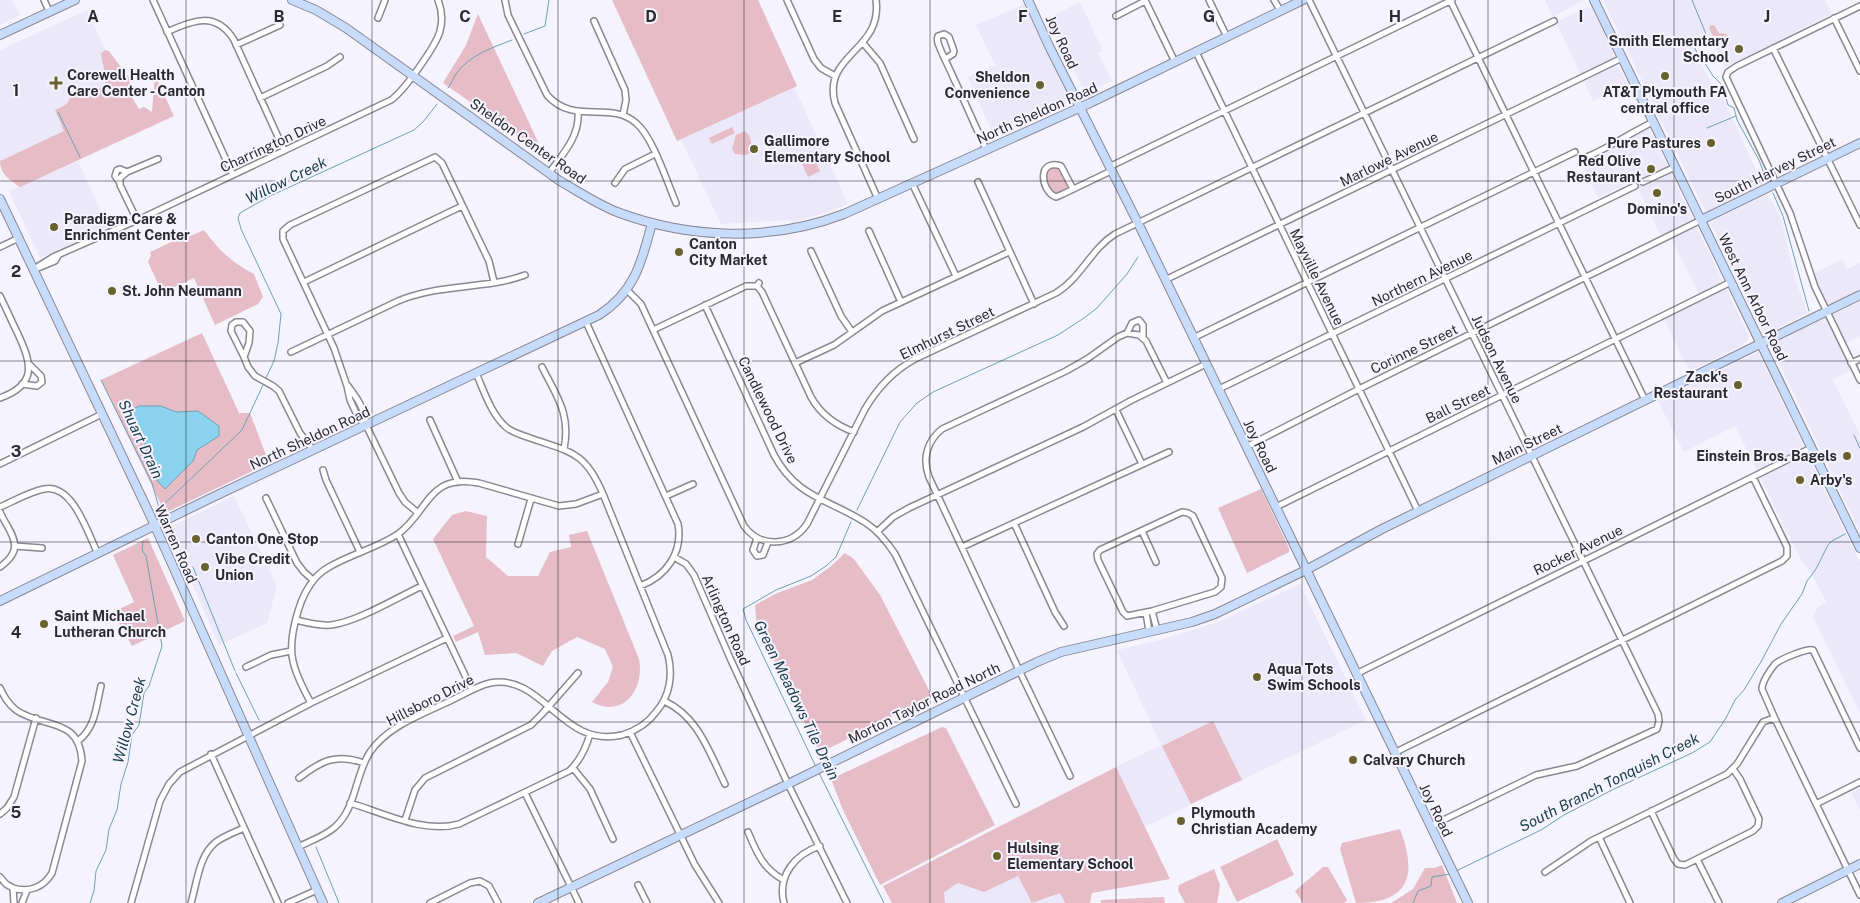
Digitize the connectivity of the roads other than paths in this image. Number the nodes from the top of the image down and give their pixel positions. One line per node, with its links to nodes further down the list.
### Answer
1 (44, 0): 21 (street)
2 (75, 0): 21 (street)
3 (153, 0): 28 (street)
4 (292, 0): 42 (street, Sheldon Center Road)
5 (385, 0): 23 (street)
6 (438, 0): 42 (street, Charrington Drive)
7 (505, 0): 47 (street)
8 (788, 0): 43 (street)
9 (876, 0): 31 (street)
10 (1028, 0): 45 (street, Joy Road)
11 (1209, 0): 30 (street)
12 (1274, 0): 20 (street)
13 (1303, 0): 20 (street, North Sheldon Road)
14 (1309, 0): 35 (street, Judson Avenue)
15 (1451, 0): 35 (street); 37 (street)
16 (1594, 0): 38 (street, West Ann Arbor Road)
17 (1856, 0): 19 (street)
18 (1145, 1): 22 (street); 40 (street)
19 (1859, 6): 24 (street)
20 (1280, 10): 30 (street, North Sheldon Road)
21 (49, 11): 29 (street)
22 (1116, 16)
23 (378, 18)
24 (1834, 18): 33 (street); 41 (street)
25 (594, 21): 50 (street)
26 (1554, 21): 37 (street, Elmhurst Street)
27 (280, 25): 32 (street)
28 (167, 32): 32 (street); 67 (street)
29 (0, 35)
30 (1227, 37): 34 (street, North Sheldon Road)
31 (863, 43): 43 (street); 52 (street)
32 (236, 45): 44 (street)
33 (1773, 48): 60 (street); 72 (street)
34 (1196, 52): 40 (street, North Sheldon Road); 46 (street, Mayville Avenue)
35 (1337, 56): 46 (street); 48 (street, Judson Avenue)
36 (340, 57): 44 (street)
37 (1478, 58): 48 (street, Elmhurst Street); 49 (street)
38 (1622, 58): 49 (street, Marlowe Avenue); 51 (street, West Ann Arbor Road)
39 (945, 59): 39 (street); 54 (street)
40 (1176, 62): 45 (street, North Sheldon Road)
41 (1860, 71)
42 (412, 75): 55 (street, Charrington Drive); 66 (street, Sheldon Center Road)
43 (834, 76): 76 (street)
44 (260, 98): 55 (street)
45 (1080, 107): 54 (street, North Sheldon Road); 63 (street, Joy Road)
46 (1224, 111): 62 (street, Mayville Avenue); 63 (street)
47 (578, 112): 50 (street); 66 (street)
48 (1365, 113): 62 (street, Elmhurst Street); 64 (street, Judson Avenue)
49 (1506, 114): 64 (street, Marlowe Avenue); 65 (street)
50 (623, 115): 57 (street)
51 (1653, 122): 58 (street); 61 (street, West Ann Arbor Road)
52 (914, 139)
53 (1860, 142): 60 (street, South Harvey Street)
54 (986, 149): 71 (street, North Sheldon Road)
55 (284, 150): 67 (street, Charrington Drive)
56 (1575, 152): 65 (street)
57 (655, 154): 70 (street); 77 (street)
58 (1587, 158)
59 (158, 159): 79 (street)
60 (1827, 159): 72 (street, South Harvey Street); 85 (street)
61 (1675, 167): 69 (street); 80 (street, West Ann Arbor Road)
62 (1252, 168): 82 (street, Elmhurst Street); 84 (street, Mayville Avenue)
63 (1110, 169): 74 (street); 82 (street, Joy Road)
64 (1393, 170): 84 (street, Marlowe Avenue); 86 (street, Judson Avenue)
65 (1534, 172): 83 (street); 86 (street)
66 (549, 173): 81 (street, Sheldon Center Road)
67 (233, 175): 79 (street, Charrington Drive)
68 (978, 182): 92 (street)
69 (1643, 182)
70 (616, 183)
71 (912, 183): 76 (street, North Sheldon Road); 95 (street)
72 (1777, 183): 80 (street, South Harvey Street); 109 (street)
73 (1635, 186): 83 (street, Northern Avenue)
74 (1073, 189): 74 (street)
75 (0, 199): 89 (street, Warren Road)
76 (878, 199): 87 (street, North Sheldon Road)
77 (676, 203)
78 (462, 206): 99 (street); 99 (street); 100 (street)
79 (136, 220): 93 (street, Charrington Drive)
80 (1701, 220): 96 (street, Corinne Street); 102 (street, West Ann Arbor Road)
81 (652, 223): 87 (street, Sheldon Center Road); 103 (street, North Sheldon Road)
82 (1138, 223): 98 (street, Joy Road); 107 (street, Elmhurst Street)
83 (1559, 224): 96 (street); 97 (street, Northern Avenue)
84 (1279, 225): 98 (street, Marlowe Avenue); 101 (street, Mayville Avenue)
85 (1860, 226)
86 (1420, 227): 97 (street, Judson Avenue); 101 (street)
87 (775, 231)
88 (869, 231): 106 (street)
89 (19, 238): 90 (street); 93 (street, Warren Road)
90 (0, 247)
91 (811, 251): 112 (street)
92 (1009, 252): 95 (street); 107 (street)
93 (34, 269): 139 (street, Warren Road)
94 (526, 275): 100 (street)
95 (956, 276): 106 (street)
96 (1585, 277): 114 (street, Corinne Street); 119 (street)
97 (1446, 279): 114 (street, Judson Avenue); 116 (street, Northern Avenue)
98 (1165, 280): 118 (street, Joy Road)
99 (304, 282): 115 (street)
100 (494, 282): 115 (street)
101 (1307, 282): 116 (street, Mayville Avenue); 118 (street)
102 (1731, 282): 119 (street, Ball Street); 120 (street, West Ann Arbor Road)
103 (626, 290): 110 (street, North Sheldon Road); 111 (street)
104 (1860, 295): 109 (street, Main Street)
105 (0, 296): 126 (street)
106 (901, 302): 112 (street)
107 (1034, 304): 142 (street, Elmhurst Street)
108 (705, 305): 111 (street); 124 (street); 161 (street, Candlewood Drive)
109 (1826, 311): 120 (street, Main Street); 125 (street)
110 (586, 322): 129 (street, North Sheldon Road); 158 (street)
111 (653, 330): 172 (street)
112 (852, 332): 124 (street)
113 (1126, 333): 117 (street); 117 (street); 157 (street)
114 (1472, 333): 133 (street, Corinne Street); 135 (street, Judson Avenue)
115 (328, 334): 121 (street); 141 (street)
116 (1332, 334): 133 (street, Mayville Avenue); 134 (street, Northern Avenue)
117 (1143, 338): 131 (street)
118 (1194, 338): 127 (street, Joy Road)
119 (1614, 339): 135 (street, Ball Street); 137 (street)
120 (1761, 344): 137 (street, Main Street); 144 (street, West Ann Arbor Road)
121 (291, 352)
122 (244, 357): 122 (street); 146 (street)
123 (1860, 359): 125 (street)
124 (795, 363): 142 (street)
125 (1852, 363): 130 (street)
126 (29, 364): 132 (street); 132 (street)
127 (1206, 364): 131 (street); 134 (street, Joy Road)
128 (542, 367): 145 (street)
129 (476, 373): 141 (street, North Sheldon Road); 145 (street)
130 (1860, 380)
131 (1167, 383): 138 (street)
132 (22, 384): 136 (street)
133 (1359, 389): 143 (street, Corinne Street); 147 (street, Mayville Avenue)
134 (1219, 390): 143 (street, Joy Road)
135 (1502, 395): 147 (street, Ball Street); 149 (street, Judson Avenue)
136 (0, 398)
137 (1645, 400): 149 (street, Main Street)
138 (1116, 410): 151 (street); 157 (street)
139 (102, 414): 150 (street); 168 (street, Warren Road)
140 (430, 420): 154 (street)
141 (366, 425): 146 (street, North Sheldon Road); 165 (street)
142 (854, 432): 161 (street, Elmhurst Street)
143 (1246, 447): 162 (street, Joy Road)
144 (1811, 448): 153 (street, Rocker Avenue); 178 (street, West Ann Arbor Road)
145 (564, 449): 156 (street)
146 (313, 450): 168 (street, North Sheldon Road)
147 (1388, 450): 162 (street, Ball Street); 166 (street, Mayville Avenue)
148 (1168, 452): 151 (street)
149 (1532, 456): 166 (street, Main Street); 182 (street, Judson Avenue)
150 (0, 464)
151 (1142, 464): 167 (street)
152 (323, 470): 179 (street)
153 (1753, 477): 182 (street, Rocker Avenue); 196 (street)
154 (458, 482): 160 (street); 165 (street)
155 (693, 484): 158 (street)
156 (603, 494): 160 (street); 188 (street)
157 (937, 495): 170 (street); 176 (street)
158 (666, 496): 181 (street)
159 (266, 498): 186 (street)
160 (531, 499): 174 (street)
161 (820, 500): 170 (street, Candlewood Drive); 173 (street, Elmhurst Street)
162 (1276, 506): 185 (street, Joy Road)
163 (0, 507): 180 (street)
164 (0, 512): 175 (street)
165 (417, 512): 171 (street)
166 (1418, 512): 185 (street, Main Street)
167 (1014, 523): 176 (street); 193 (street)
168 (155, 526): 180 (street, North Sheldon Road); 213 (street, Warren Road)
169 (1142, 530): 183 (street); 190 (street); 191 (street)
170 (877, 532): 205 (street, Candlewood Drive)
171 (398, 534): 179 (street); 187 (street)
172 (757, 538): 173 (street); 173 (street)
173 (768, 542)
174 (518, 544)
175 (15, 546): 177 (street); 184 (street)
176 (962, 547): 199 (street)
177 (42, 548)
178 (1860, 548)
179 (360, 552): 186 (street)
180 (98, 554): 189 (street, North Sheldon Road)
181 (674, 557): 188 (street); 225 (street, Arlington Road)
182 (1583, 560): 196 (street, Judson Avenue); 201 (street, Rocker Avenue)
183 (1156, 562)
184 (0, 566)
185 (1306, 570): 194 (street, Morton Taylor Road North); 201 (street, Joy Road)
186 (313, 580): 192 (street)
187 (422, 586): 192 (street); 195 (street)
188 (640, 586): 206 (street)
189 (0, 601)
190 (1152, 611): 191 (street); 194 (street)
191 (1146, 613): 194 (street)
192 (296, 620): 197 (street)
193 (1064, 626)
194 (1153, 630): 199 (street, Morton Taylor Road North)
195 (447, 638): 204 (street); 207 (street)
196 (1623, 640): 216 (street); 233 (street, Judson Avenue)
197 (291, 651): 198 (street); 207 (street)
198 (246, 667)
199 (1018, 670): 205 (street, Morton Taylor Road North); 221 (street)
200 (578, 673): 208 (street)
201 (1356, 674): 216 (street, Joy Road)
202 (101, 686): 214 (street)
203 (0, 688): 209 (street)
204 (472, 690): 208 (street, Hillsboro Drive); 218 (street, Hillsboro Drive)
205 (965, 697): 225 (street, Morton Taylor Road North); 228 (street, Candlewood Drive)
206 (664, 701): 211 (street, Hillsboro Drive); 224 (street)
207 (311, 703): 213 (street)
208 (549, 707): 212 (street, Hillsboro Drive); 232 (street)
209 (36, 718): 214 (street); 231 (street)
210 (1776, 721): 215 (street); 220 (street); 229 (street)
211 (630, 732): 212 (street, Hillsboro Drive); 236 (street)
212 (590, 734): 219 (street)
213 (248, 735): 217 (street); 240 (street, Warren Road)
214 (78, 741): 250 (street)
215 (1860, 748)
216 (1394, 753): 233 (street, Joy Road)
217 (211, 754): 234 (street); 256 (street)
218 (364, 763): 222 (street); 227 (street, Hillsboro Drive)
219 (573, 768): 226 (street); 238 (street)
220 (1733, 769): 230 (street); 241 (street)
221 (1070, 776)
222 (299, 778)
223 (1860, 782): 229 (street)
224 (724, 784)
225 (788, 784): 236 (street, Morton Taylor Road North); 239 (street, Arlington Road)
226 (525, 793): 232 (street); 249 (street)
227 (350, 803): 232 (street); 240 (street, Hillsboro Drive)
228 (1016, 804)
229 (1816, 804): 243 (street)
230 (1651, 811): 237 (street); 241 (street)
231 (0, 814)
232 (405, 820)
233 (1430, 826): 269 (street, Joy Road)
234 (244, 828): 257 (street); 258 (street)
235 (748, 832): 246 (street)
236 (681, 835): 249 (street, Morton Taylor Road North); 266 (street)
237 (1599, 837): 244 (street); 253 (street)
238 (613, 839)
239 (820, 846): 246 (street); 268 (street, Arlington Road)
240 (298, 847): 251 (street, Warren Road)
241 (1697, 859): 270 (street)
242 (1860, 864): 243 (street)
243 (1848, 870): 252 (street); 271 (street)
244 (1545, 872)
245 (0, 877): 248 (street)
246 (784, 880): 267 (street)
247 (638, 885): 265 (street)
248 (13, 888): 250 (street); 254 (street)
249 (572, 888): 263 (street, Morton Taylor Road North); 264 (street)
250 (27, 890): 255 (street)
251 (317, 890): 259 (street); 260 (street, Warren Road)
252 (1860, 894)
253 (1628, 902)
254 (14, 903)
255 (22, 903)
256 (131, 903)
257 (191, 903)
258 (278, 903)
259 (288, 903)
260 (323, 903)
261 (430, 903): 262 (street)
262 (498, 903)
263 (538, 903)
264 (579, 903)
265 (647, 903)
266 (719, 903)
267 (784, 903)
268 (847, 903)
269 (1468, 903)
270 (1719, 903)
271 (1782, 903)

